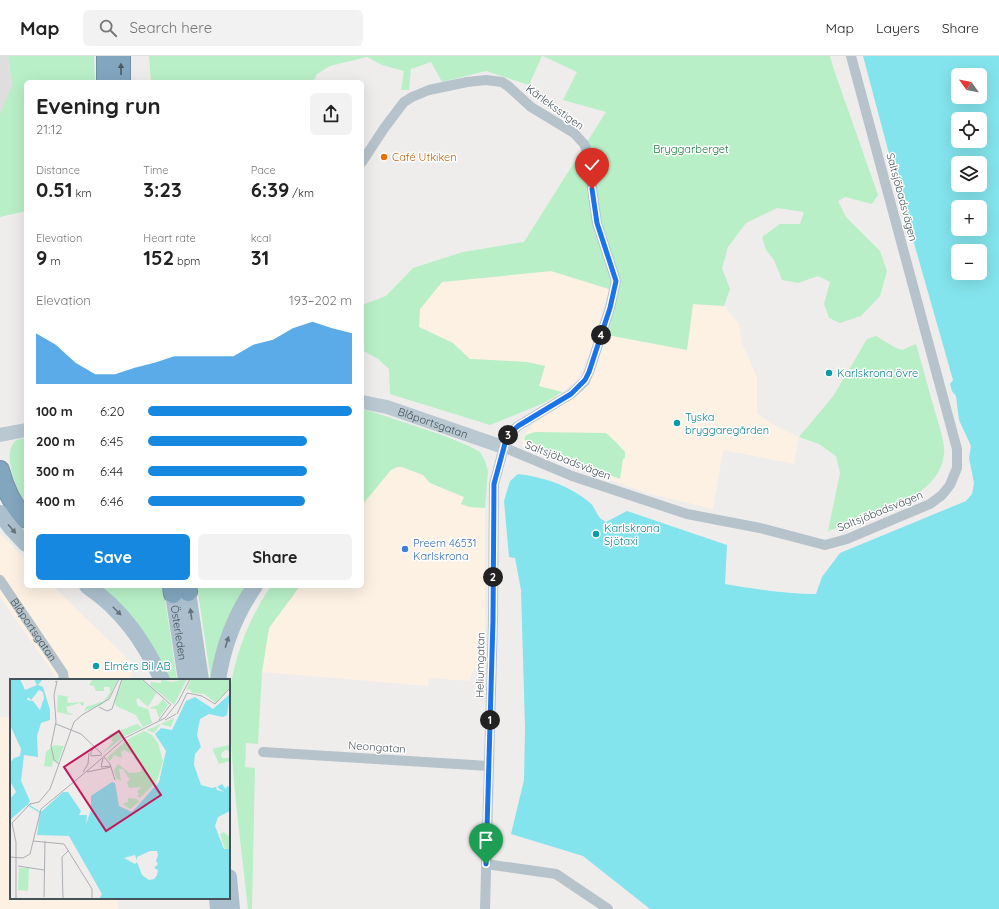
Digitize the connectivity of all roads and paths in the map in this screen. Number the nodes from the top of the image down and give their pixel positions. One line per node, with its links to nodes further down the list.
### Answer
1 (106, 56): 4 (highway)
2 (121, 56): 5 (highway, one-way to 2)
3 (851, 56): 10 (street, Saltsjöbadsvägen)
4 (106, 80)
5 (121, 80)
6 (364, 159): 10 (street, Kärleksstigen)
7 (364, 402): 10 (street, Blåportsgatan)
8 (24, 430): 9 (street)
9 (0, 435)
10 (503, 447): 25 (street, Heliumgatan)
11 (0, 470): 13 (highway)
12 (0, 513): 14 (main road, one-way to 14)
13 (24, 517)
14 (24, 542)
15 (0, 580): 19 (street, Blåportsgatan)
16 (89, 588): 20 (main road, one-way to 20)
17 (254, 588): 23 (main road, one-way to 17)
18 (180, 589): 21 (main road, Österleden); 22 (main road, Österleden, one-way to 18)
19 (64, 679)
20 (161, 679)
21 (186, 679)
22 (200, 679)
23 (218, 679)
24 (263, 752): 25 (street, Neongatan)
25 (489, 766): 26 (street, Heliumgatan)
26 (486, 864): 31 (street, Heliumgatan); 32 (street)
27 (230, 888): 30 (main road)
28 (217, 899): 29 (main road)
29 (218, 909)
30 (232, 909)
31 (485, 909)
32 (608, 909)

